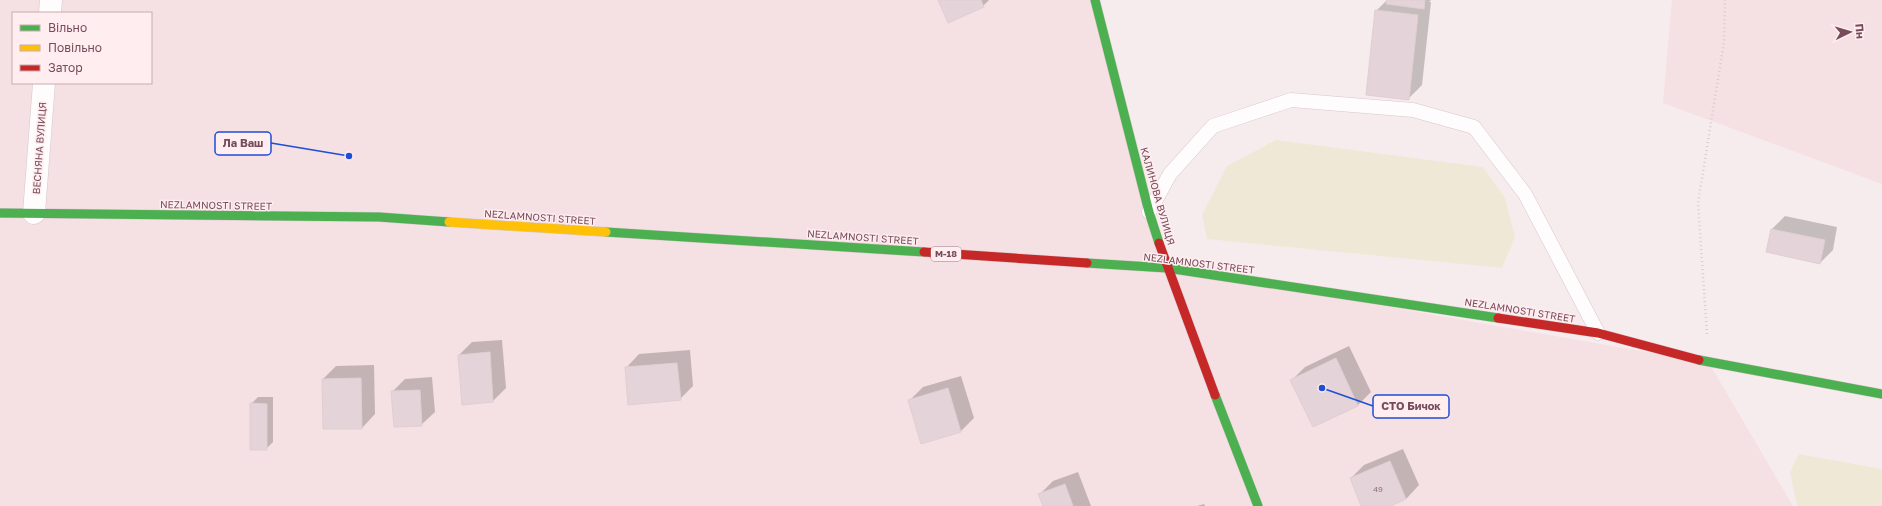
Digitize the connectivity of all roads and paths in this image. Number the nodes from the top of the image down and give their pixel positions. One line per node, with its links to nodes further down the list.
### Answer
1 (51, 0): 4 (street)
2 (1095, 0): 6 (main road, КАЛИНОВА ВУЛИЦЯ)
3 (1725, 0): 11 (path)
4 (50, 12)
5 (44, 84): 8 (street, ВЕСНЯНА ВУЛИЦЯ)
6 (1149, 212): 9 (main road, КАЛИНОВА ВУЛИЦЯ); 10 (lane)
7 (0, 213): 8 (main road, NEZLAMNOSTI STREET / М-18)
8 (34, 213): 9 (main road, NEZLAMNOSTI STREET / М-18)
9 (1167, 268): 10 (main road, NEZLAMNOSTI STREET / М-18); 13 (main road, КАЛИНОВА ВУЛИЦЯ)
10 (1598, 333): 11 (main road, NEZLAMNOSTI STREET / М-18)
11 (1709, 363): 12 (main road, NEZLAMNOSTI STREET / М-18)
12 (1882, 394)
13 (1258, 506)

